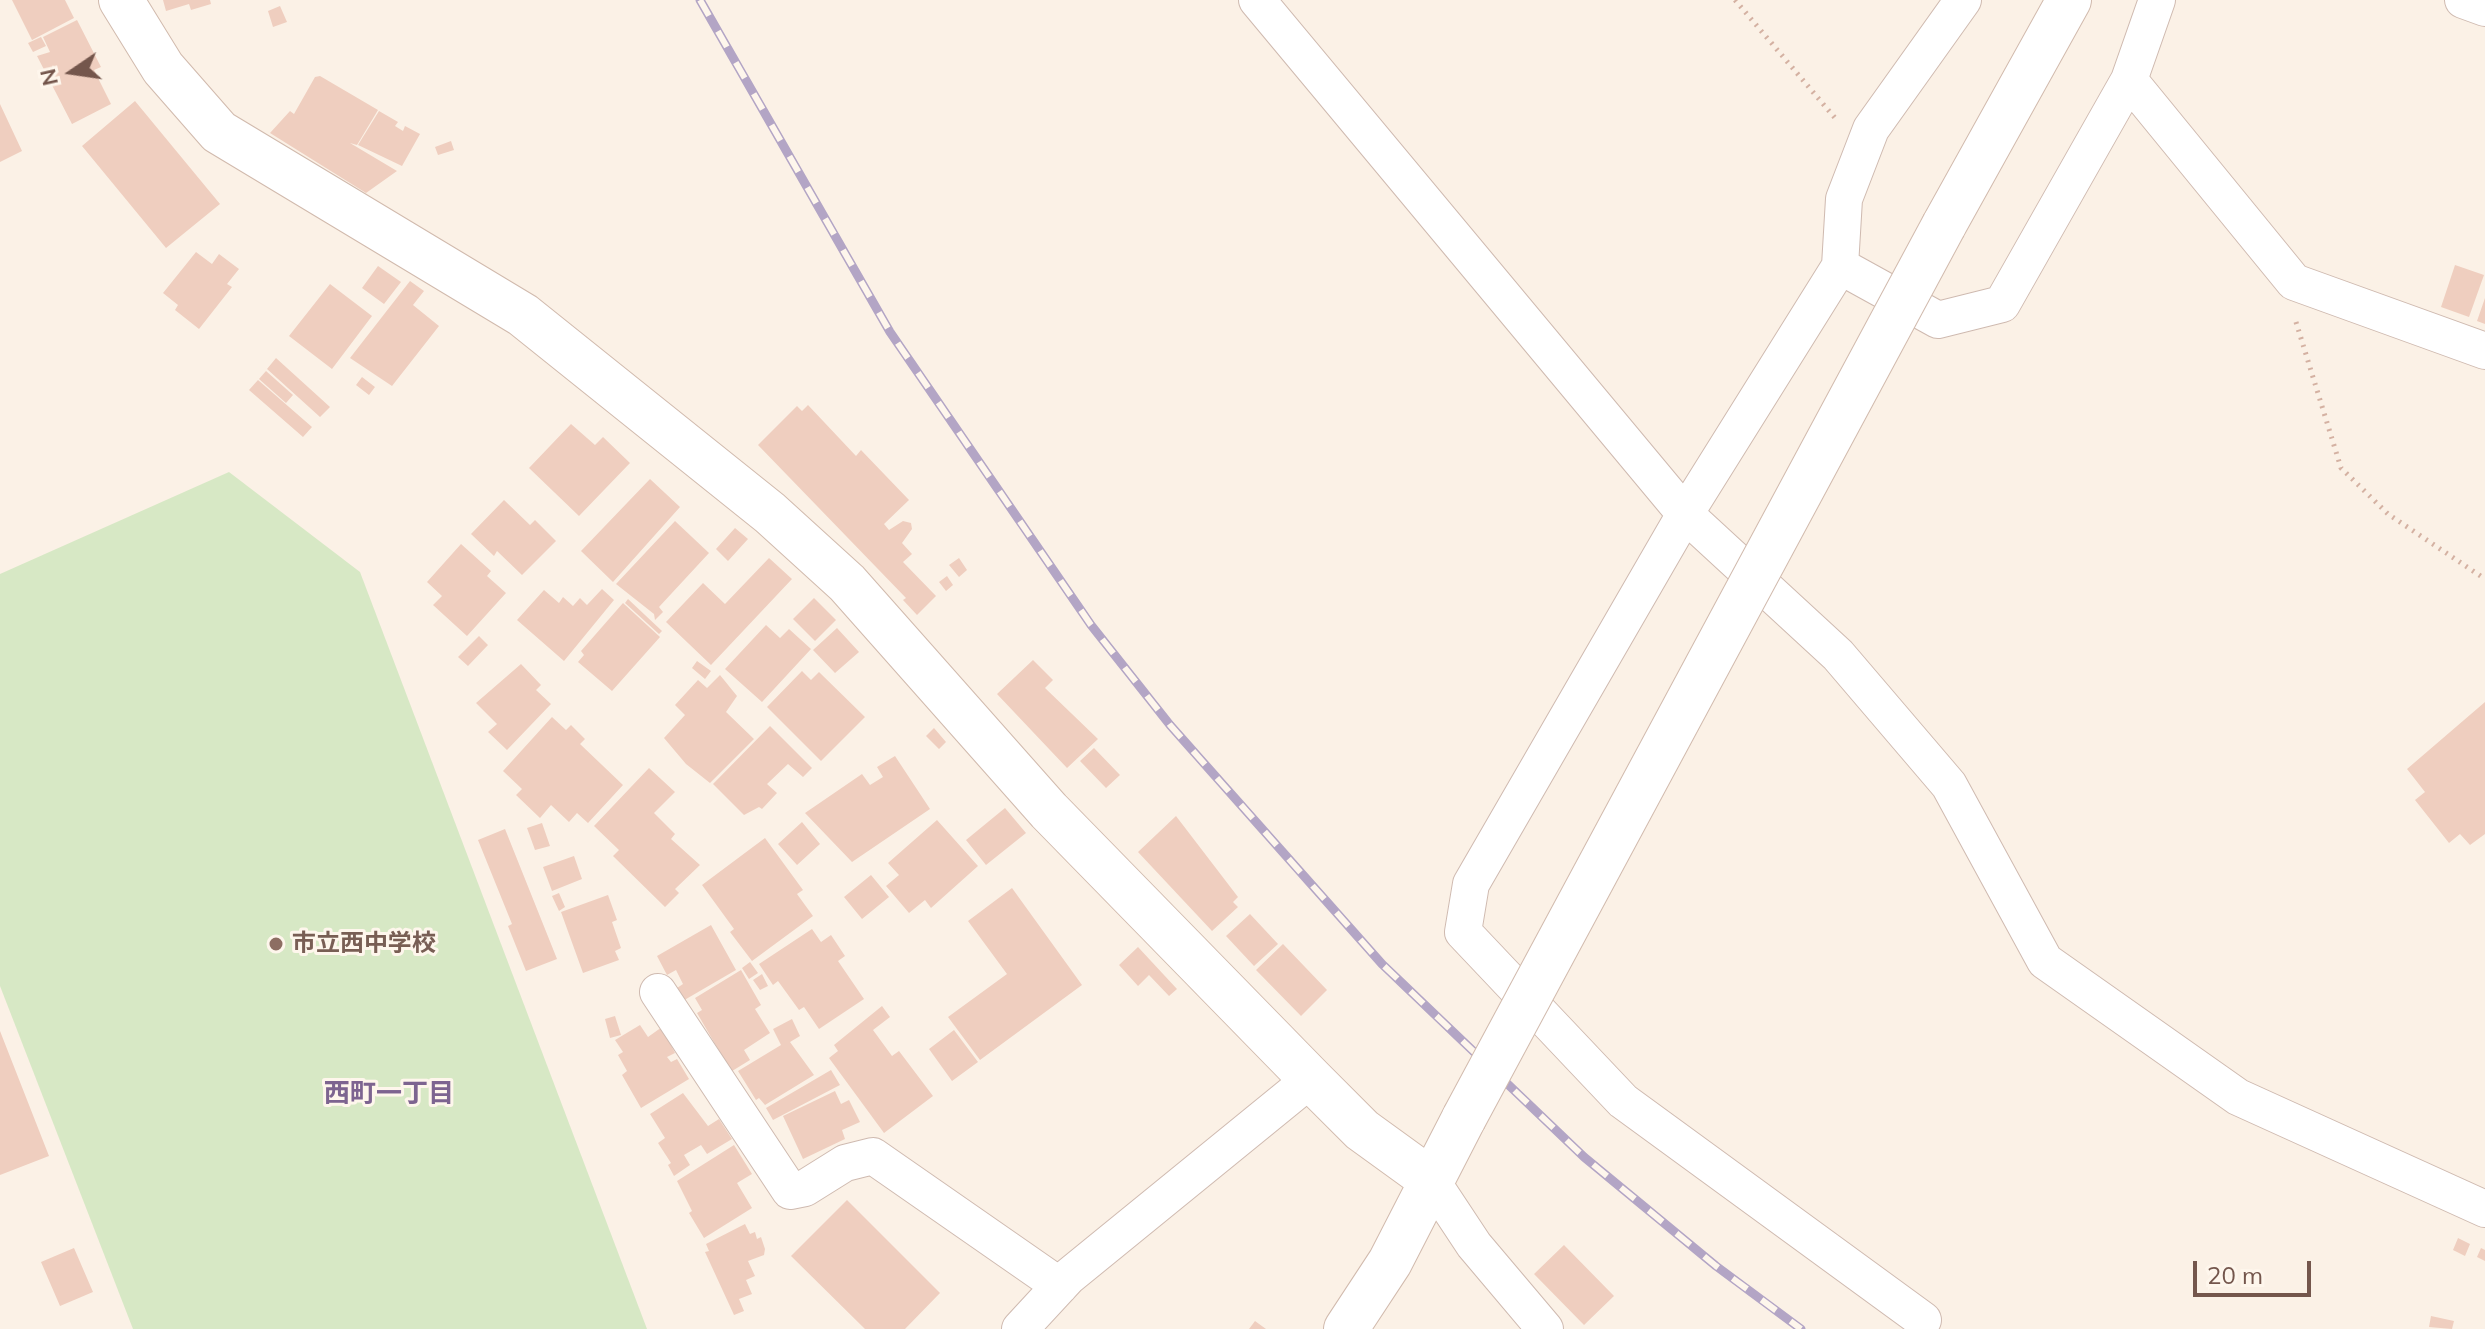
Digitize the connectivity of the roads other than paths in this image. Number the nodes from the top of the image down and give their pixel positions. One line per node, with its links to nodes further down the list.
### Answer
1 (121, 0): 13 (street)
2 (1257, 0): 11 (street)
3 (1963, 0): 9 (street)
4 (2069, 0): 14 (street, bridge)
5 (2157, 0): 8 (street)
6 (2463, 0): 7 (street)
7 (2485, 8)
8 (2129, 80): 9 (street); 10 (street)
9 (1840, 266): 11 (street)
10 (2485, 351)
11 (1685, 514): 15 (street); 17 (street)
12 (658, 992): 16 (street)
13 (1311, 1079): 14 (street); 16 (street)
14 (1431, 1180): 19 (street); 20 (street)
15 (2485, 1209)
16 (1060, 1286): 18 (street)
17 (1923, 1320)
18 (1020, 1329)
19 (1346, 1329)
20 (1545, 1329)

